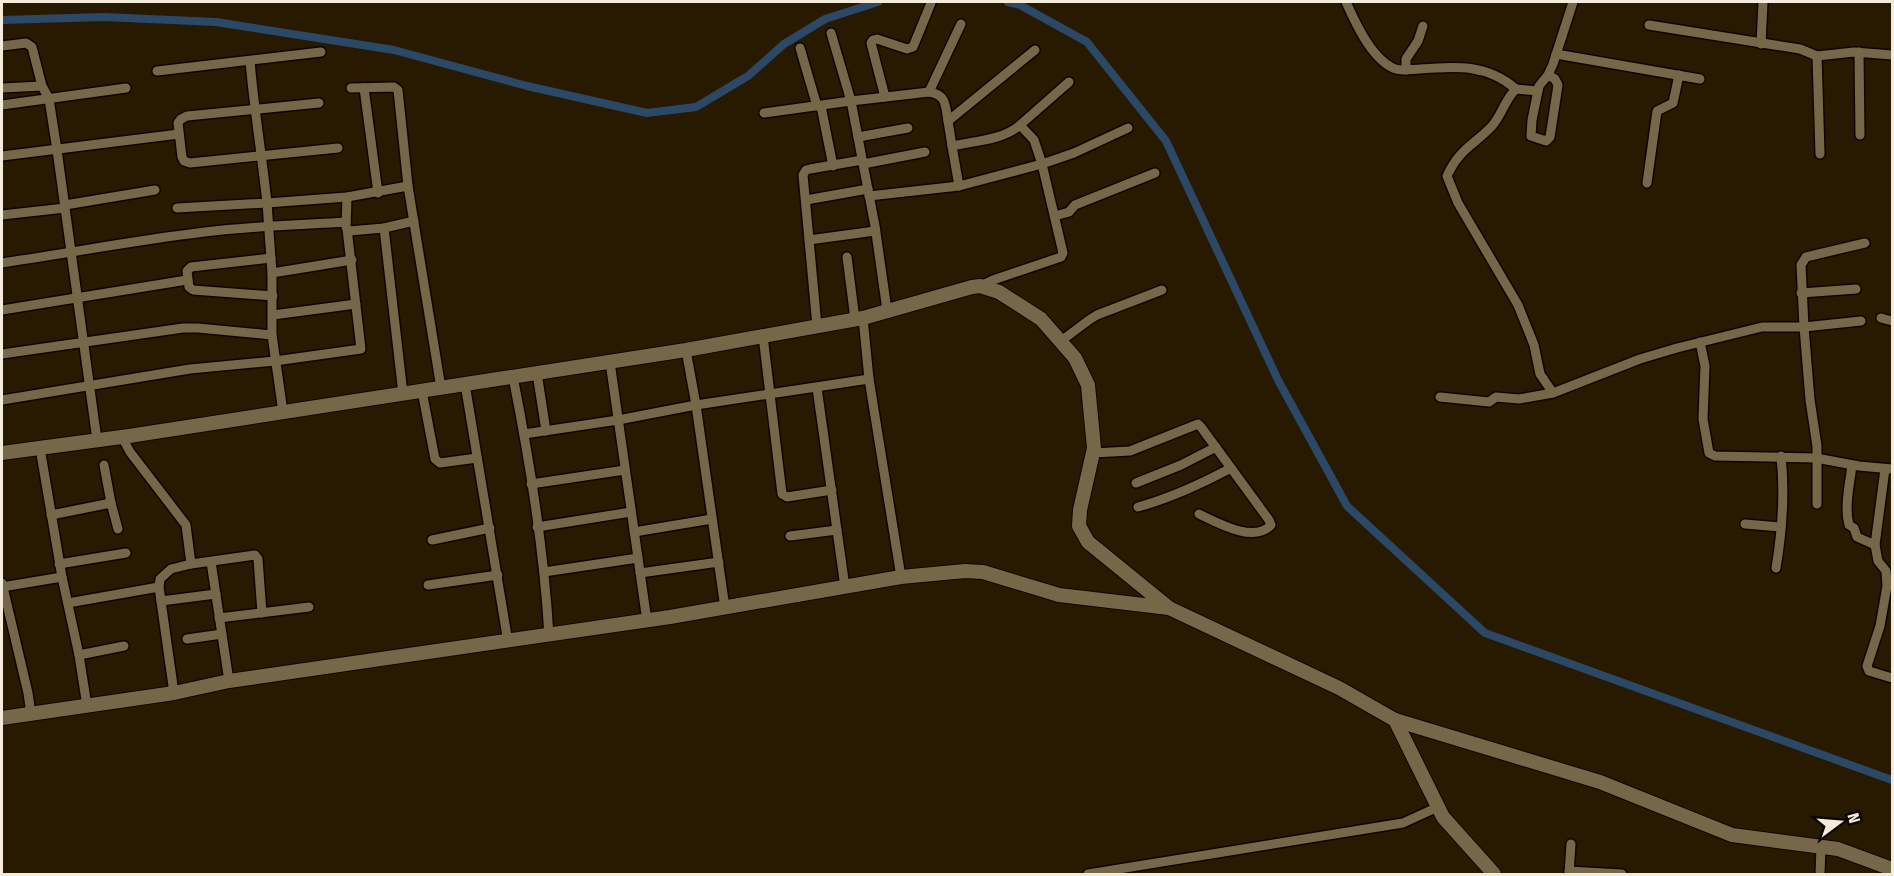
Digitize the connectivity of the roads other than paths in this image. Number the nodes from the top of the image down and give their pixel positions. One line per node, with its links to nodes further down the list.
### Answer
1 (1346, 2): 19 (street)
2 (1573, 2): 15 (street)
3 (1763, 2): 9 (street)
4 (931, 3): 33 (street)
5 (961, 24): 32 (street)
6 (1649, 25): 9 (street)
7 (1424, 26): 19 (street)
8 (831, 33): 35 (street)
9 (1761, 44): 17 (street)
10 (2, 46): 25 (street)
11 (800, 48): 38 (street)
12 (1035, 50): 41 (street)
13 (321, 52): 18 (street)
14 (1858, 52): 16 (street); 17 (street); 46 (street)
15 (1556, 54): 21 (street); 22 (street)
16 (1893, 55)
17 (1817, 56): 52 (street)
18 (250, 61): 20 (street); 39 (street)
19 (1406, 70): 30 (street)
20 (157, 71)
21 (1548, 75): 31 (street); 31 (street)
22 (1678, 75): 23 (street); 59 (street)
23 (1700, 79)
24 (1069, 82): 42 (street)
25 (42, 86): 26 (street); 34 (street)
26 (2, 88)
27 (126, 88): 34 (street)
28 (351, 88): 29 (street)
29 (364, 88): 60 (street); 64 (street)
30 (1516, 89): 31 (street); 119 (street)
31 (1538, 91)
32 (929, 92): 33 (street); 41 (street)
33 (885, 97): 35 (street)
34 (49, 99): 37 (street); 50 (street)
35 (851, 101): 38 (street); 47 (street)
36 (319, 103): 39 (street)
37 (2, 105)
38 (819, 106): 40 (street); 57 (street)
39 (254, 110): 45 (street); 54 (street)
40 (764, 113)
41 (948, 121): 48 (street)
42 (1020, 125): 48 (street); 56 (street)
43 (908, 128): 47 (street)
44 (1128, 128): 56 (street)
45 (178, 134): 50 (street); 54 (street)
46 (1860, 135)
47 (858, 137): 55 (street)
48 (952, 146): 61 (street)
49 (338, 148): 54 (street)
50 (57, 150): 53 (street); 68 (street)
51 (925, 152): 55 (street)
52 (1821, 154)
53 (2, 156)
54 (262, 156): 67 (street)
55 (863, 162): 57 (street); 63 (street)
56 (1042, 164): 61 (street); 71 (street)
57 (833, 165): 66 (street)
58 (1155, 173): 71 (street)
59 (1647, 183)
60 (408, 186): 64 (street); 72 (street)
61 (959, 186): 63 (street)
62 (154, 190): 68 (street)
63 (868, 192): 66 (street); 76 (street)
64 (378, 193): 65 (street)
65 (347, 197): 67 (street); 73 (street)
66 (806, 200): 77 (street)
67 (267, 203): 69 (street); 74 (street)
68 (65, 206): 70 (street); 79 (street)
69 (177, 208)
70 (2, 215)
71 (1055, 216): 86 (street)
72 (414, 221): 75 (street); 117 (street)
73 (347, 226): 74 (street); 75 (street); 82 (street)
74 (268, 227): 79 (street); 81 (street)
75 (384, 228): 120 (street)
76 (875, 231): 77 (street); 94 (street)
77 (809, 240): 100 (street)
78 (1865, 243): 89 (street)
79 (71, 253): 83 (street); 91 (street)
80 (847, 257): 96 (street)
81 (271, 258): 84 (street); 85 (street)
82 (352, 260): 84 (street); 92 (street)
83 (2, 263)
84 (272, 273): 90 (street)
85 (187, 280): 90 (street); 91 (street)
86 (980, 286): 94 (street); 105 (street)
87 (1856, 289): 89 (street)
88 (1162, 290): 105 (street)
89 (1802, 293): 101 (street)
90 (273, 296): 95 (street)
91 (77, 297): 93 (street); 104 (street)
92 (356, 304): 95 (street); 109 (street)
93 (2, 310)
94 (888, 310): 96 (street)
95 (273, 315): 102 (street)
96 (859, 318): 100 (street); 113 (street)
97 (1881, 318): 99 (street)
98 (1861, 321): 101 (street)
99 (1893, 321)
100 (817, 326): 103 (street)
101 (1804, 327): 106 (street); 137 (street)
102 (272, 335): 104 (street); 109 (street)
103 (763, 336): 107 (street); 121 (street)
104 (83, 341): 108 (street); 115 (street)
105 (1061, 341): 134 (street)
106 (1700, 342): 119 (street); 135 (street)
107 (686, 350): 110 (street); 124 (street)
108 (2, 354)
109 (275, 361): 115 (street); 125 (street)
110 (610, 362): 111 (street); 126 (street)
111 (537, 373): 112 (street); 127 (street)
112 (513, 377): 114 (street); 128 (street)
113 (869, 379): 116 (street); 174 (street)
114 (465, 384): 117 (street); 136 (street)
115 (89, 385): 123 (street); 130 (street)
116 (817, 387): 121 (street); 145 (street)
117 (441, 388): 118 (street)
118 (422, 391): 120 (street); 136 (street)
119 (1553, 393): 122 (street)
120 (403, 394): 125 (street)
121 (770, 394): 124 (street); 145 (street)
122 (1440, 397)
123 (2, 400)
124 (696, 405): 126 (street); 152 (street)
125 (283, 412): 129 (street)
126 (618, 420): 127 (street); 142 (street)
127 (546, 431): 128 (street)
128 (524, 434): 144 (street)
129 (122, 437): 130 (street); 168 (street)
130 (97, 440): 132 (street)
131 (1216, 447): 134 (street); 140 (street); 143 (street)
132 (40, 448): 133 (street); 151 (street)
133 (2, 453)
134 (1093, 453): 184 (street)
135 (1781, 456): 137 (street); 155 (street)
136 (477, 458): 156 (street)
137 (1816, 458): 139 (street); 147 (street)
138 (104, 465): 146 (street)
139 (1852, 465): 141 (street); 162 (street)
140 (1231, 468): 148 (street); 150 (street)
141 (1889, 469): 162 (street)
142 (625, 470): 144 (street); 149 (street)
143 (1136, 483)
144 (531, 484): 154 (street)
145 (832, 490): 158 (street)
146 (111, 503): 151 (street); 157 (street)
147 (1817, 504)
148 (1138, 507)
149 (631, 512): 154 (street); 159 (street)
150 (1199, 514)
151 (51, 515): 167 (street)
152 (712, 519): 159 (street); 166 (street)
153 (1745, 524): 155 (street)
154 (537, 527): 170 (street)
155 (1781, 527): 169 (street)
156 (490, 528): 161 (street); 172 (street)
157 (118, 529)
158 (837, 530): 160 (street); 178 (street)
159 (634, 532): 164 (street)
160 (789, 536)
161 (432, 540)
162 (1875, 545): 194 (street)
163 (126, 553): 167 (street)
164 (638, 558): 170 (street); 171 (street)
165 (211, 562): 168 (street); 179 (street); 185 (street)
166 (719, 562): 171 (street); 183 (street)
167 (59, 564): 173 (street)
168 (191, 564): 177 (street)
169 (1776, 568)
170 (544, 572): 189 (street)
171 (640, 573): 187 (street)
172 (498, 575): 176 (street); 191 (street)
173 (62, 577): 175 (street); 181 (street)
174 (901, 577): 178 (street); 184 (street)
175 (2, 585): 198 (street)
176 (428, 585)
177 (159, 587): 180 (street); 181 (street)
178 (845, 587): 183 (street)
179 (216, 594): 180 (street); 186 (street)
180 (161, 601): 196 (street)
181 (68, 603): 193 (street)
182 (309, 607): 185 (street)
183 (725, 608): 187 (street)
184 (1168, 609): 200 (street)
185 (262, 613): 186 (street)
186 (219, 618): 188 (street)
187 (647, 621): 189 (street)
188 (222, 634): 190 (street); 195 (street)
189 (549, 636): 191 (street)
190 (187, 639)
191 (508, 642): 195 (street)
192 (124, 646): 193 (street)
193 (79, 655): 197 (street)
194 (1893, 678)
195 (229, 681): 196 (street)
196 (174, 693): 197 (street)
197 (87, 706): 198 (street)
198 (31, 714): 199 (street)
199 (2, 718)
200 (1395, 720): 201 (street); 203 (street)
201 (1438, 807): 206 (street); 207 (street)
202 (1571, 844): 205 (street)
203 (1821, 847): 204 (street); 209 (street)
204 (1893, 869)
205 (1569, 873): 208 (street)
206 (1088, 874)
207 (1494, 874)
208 (1622, 874)
209 (1820, 874)

